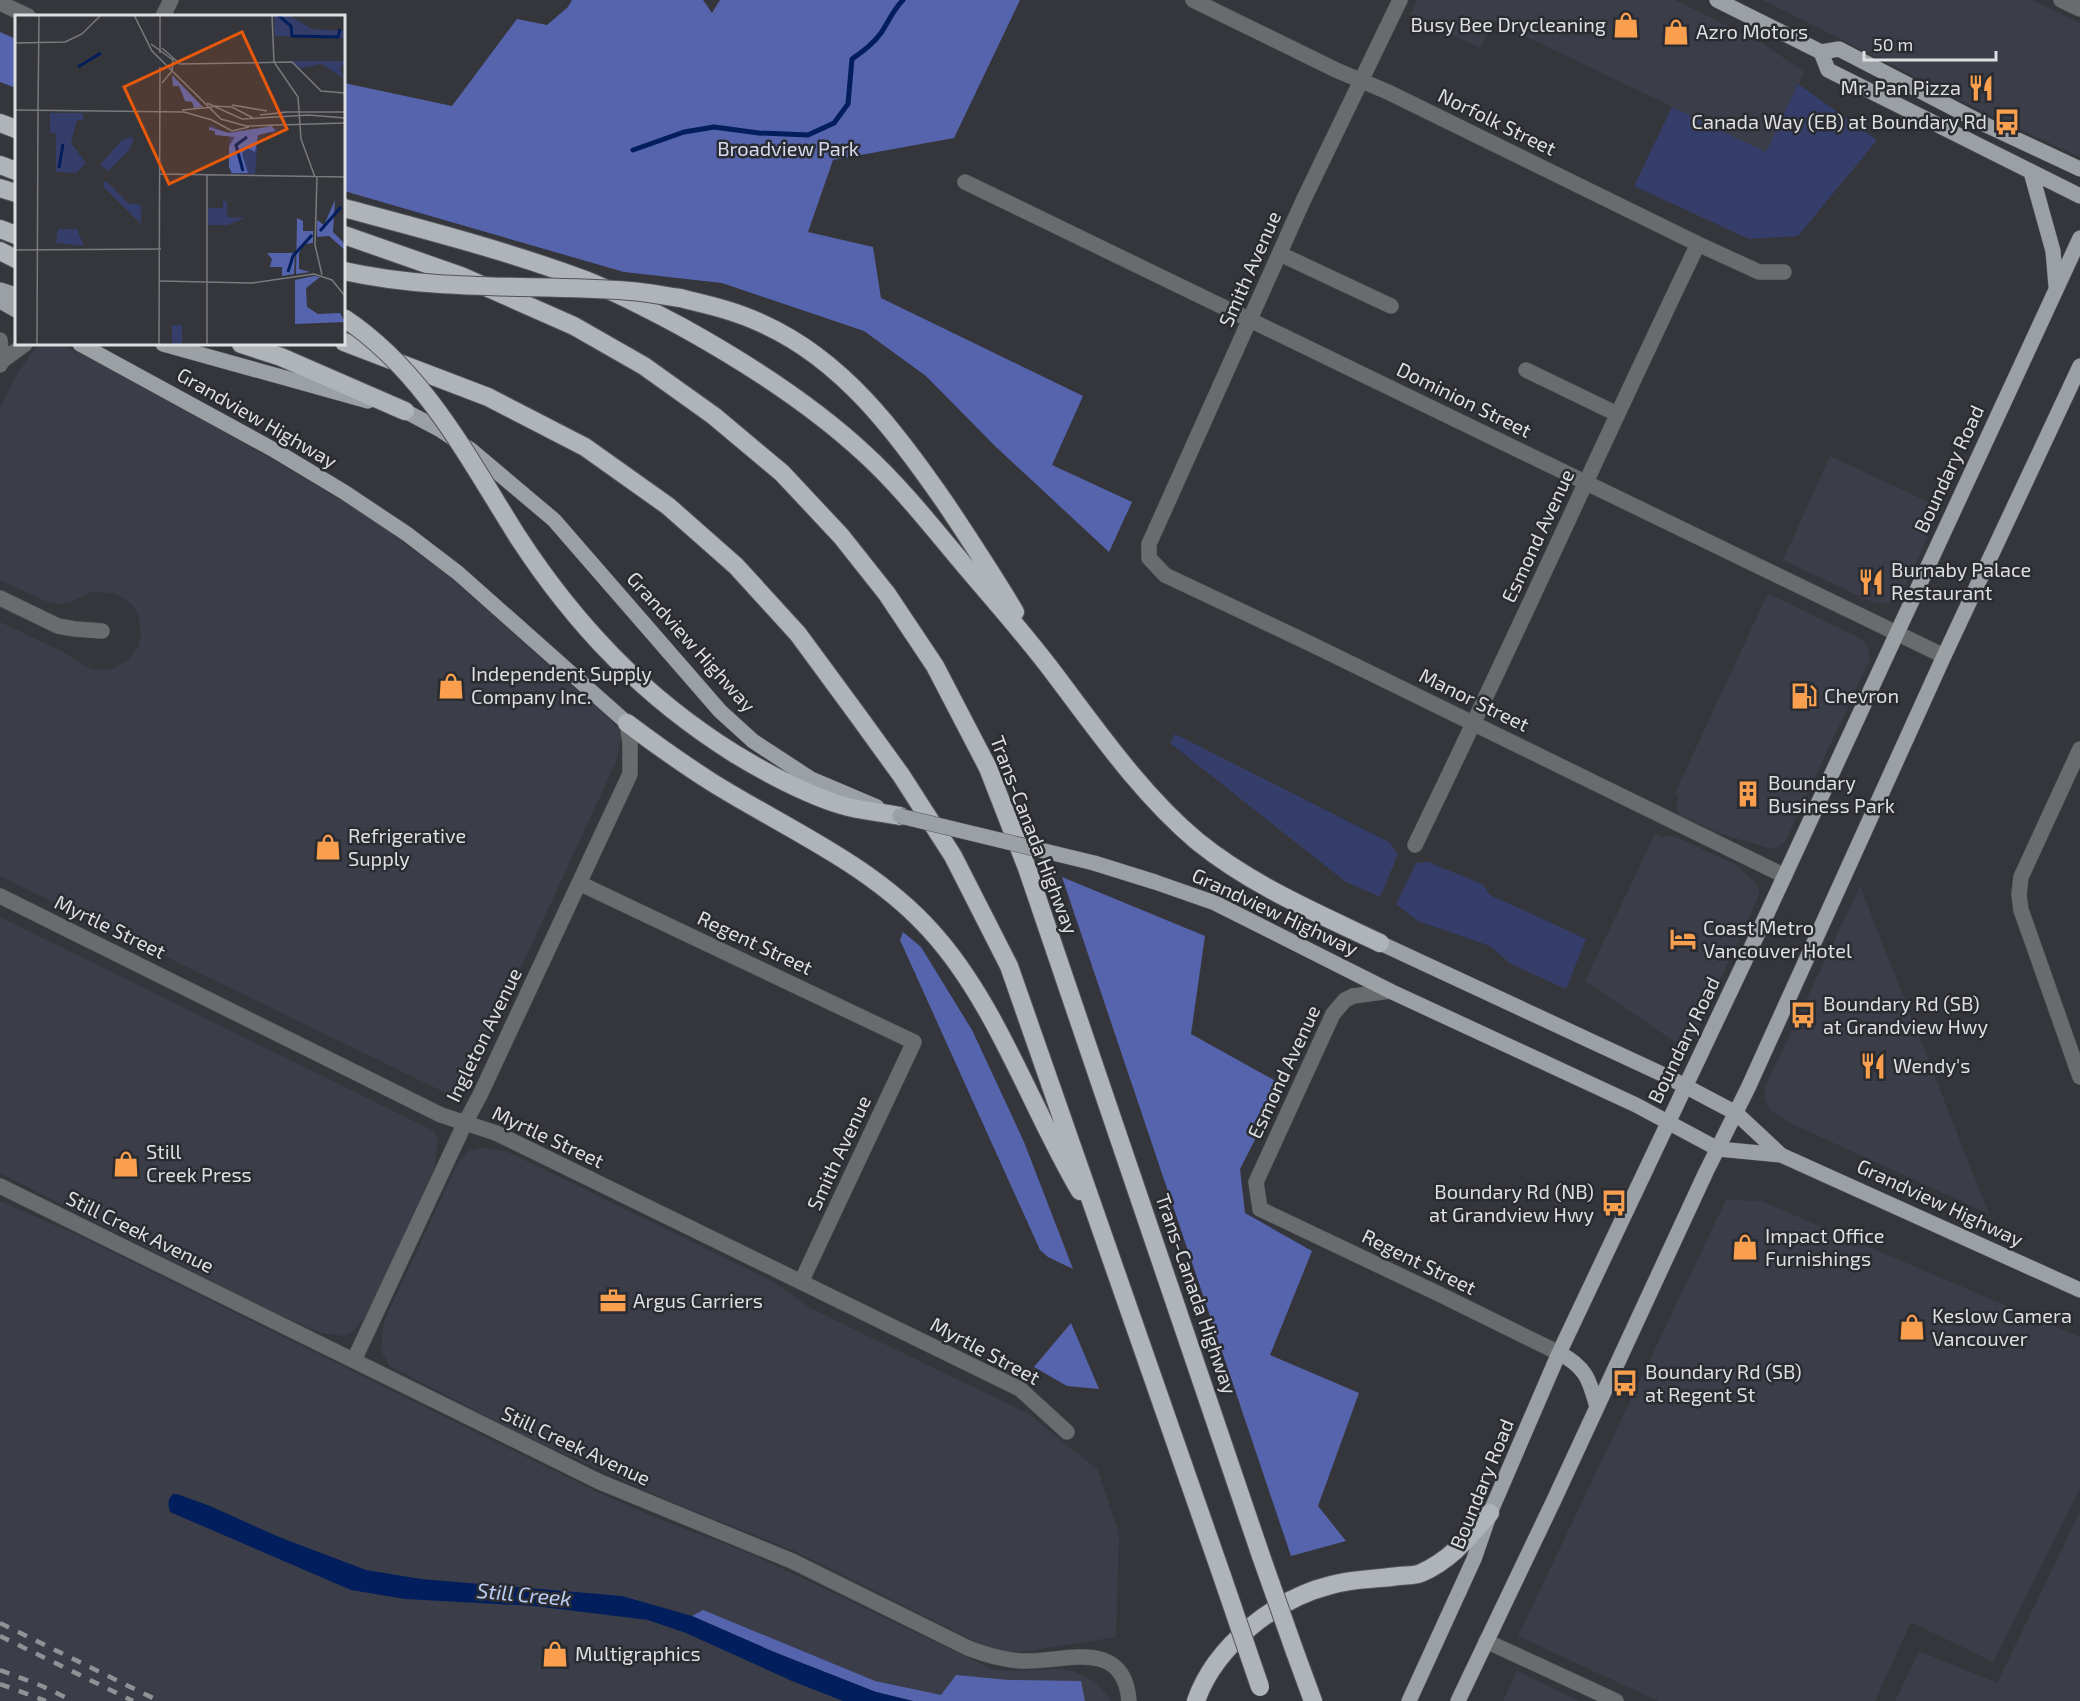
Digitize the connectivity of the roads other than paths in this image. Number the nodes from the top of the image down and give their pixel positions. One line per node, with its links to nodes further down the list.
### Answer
1 (171, 0): 9 (street)
2 (1193, 0): 11 (street, Norfolk Street)
3 (1400, 0): 11 (street, Smith Avenue)
4 (1717, 0): 10 (main road)
5 (2061, 0): 7 (street)
6 (0, 3): 8 (street)
7 (2080, 9)
8 (26, 15)
9 (164, 15)
10 (1821, 52): 15 (main road); 17 (main road)
11 (1361, 81): 27 (street, Norfolk Street); 29 (street, Smith Avenue)
12 (0, 123): 13 (highway)
13 (15, 129)
14 (0, 165): 16 (highway)
15 (2080, 169)
16 (15, 171)
17 (2031, 172): 21 (main road); 33 (main road)
18 (965, 182): 40 (street, Dominion Street)
19 (0, 188): 20 (highway)
20 (15, 193)
21 (2080, 196)
22 (345, 208): 58 (highway)
23 (0, 229): 24 (highway)
24 (15, 235)
25 (345, 235): 92 (highway, Trans-Canada Highway, bridge)
26 (2080, 238): 33 (main road, Boundary Road)
27 (1698, 244): 32 (street, Norfolk Street); 51 (street, Esmond Avenue)
28 (0, 251): 30 (highway)
29 (1280, 254): 37 (street); 40 (street, Smith Avenue)
30 (15, 258)
31 (345, 271): 58 (highway, bridge)
32 (1784, 272)
33 (2056, 288): 56 (main road, Boundary Road)
34 (0, 290): 35 (main road)
35 (15, 295)
36 (0, 301): 38 (main road)
37 (1391, 306)
38 (15, 309)
39 (345, 319): 62 (highway, bridge)
40 (1250, 320): 52 (street, Dominion Street); 53 (street, Smith Avenue)
41 (0, 340): 47 (street)
42 (345, 342): 80 (highway)
43 (24, 345): 47 (street)
44 (82, 345): 59 (main road, Grandview Highway)
45 (167, 345): 50 (main road, Grandview Highway)
46 (244, 345): 50 (highway)
47 (1, 363)
48 (2080, 366): 57 (main road)
49 (1526, 370): 51 (street)
50 (405, 411): 62 (main road, Grandview Highway)
51 (1617, 414): 52 (street, Esmond Avenue)
52 (1586, 483): 56 (street, Dominion Street); 60 (street, Esmond Avenue)
53 (1149, 558): 60 (street, Manor Street)
54 (0, 598): 55 (street)
55 (102, 631)
56 (1896, 633): 57 (street, Dominion Street); 65 (main road, Boundary Road)
57 (1944, 656): 73 (main road)
58 (1044, 659): 68 (highway)
59 (627, 723): 66 (street, Ingleton Avenue); 80 (highway)
60 (1473, 723): 64 (street, Esmond Avenue); 65 (street, Manor Street)
61 (2080, 749): 71 (street)
62 (842, 799): 63 (highway)
63 (900, 816): 69 (main road, Grandview Highway, bridge)
64 (1415, 845)
65 (1785, 876): 72 (main road, Boundary Road)
66 (579, 883): 70 (street, Regent Street); 75 (street, Ingleton Avenue)
67 (0, 896): 75 (street, Myrtle Street)
68 (1380, 943): 72 (main road, Grandview Highway)
69 (1390, 991): 74 (main road, Grandview Highway); 79 (street, Esmond Avenue)
70 (914, 1042): 81 (street, Smith Avenue)
71 (2080, 1077)
72 (1686, 1086): 73 (main road, Grandview Highway); 74 (main road, Boundary Road)
73 (1736, 1113): 76 (main road); 77 (main road, Grandview Highway)
74 (1667, 1122): 76 (main road, Grandview Highway); 83 (main road, Boundary Road)
75 (465, 1123): 81 (street, Myrtle Street); 84 (street, Ingleton Avenue)
76 (1718, 1149): 77 (main road, Grandview Highway); 85 (main road)
77 (1781, 1155): 82 (main road, Grandview Highway)
78 (0, 1186): 84 (street, Still Creek Avenue)
79 (1260, 1209): 83 (street, Regent Street)
80 (1102, 1231): 89 (highway, bridge)
81 (801, 1282): 86 (street, Myrtle Street)
82 (2080, 1290)
83 (1559, 1353): 85 (main road); 87 (main road, Boundary Road)
84 (354, 1360): 90 (street, Still Creek Avenue)
85 (1597, 1407): 88 (main road)
86 (1067, 1432)
87 (1490, 1513): 91 (highway); 93 (main road, Boundary Road)
88 (1486, 1641): 94 (main road); 95 (street)
89 (1262, 1694)
90 (1129, 1701)
91 (1196, 1701)
92 (1313, 1701)
93 (1409, 1701)
94 (1458, 1701)
95 (1616, 1701)

